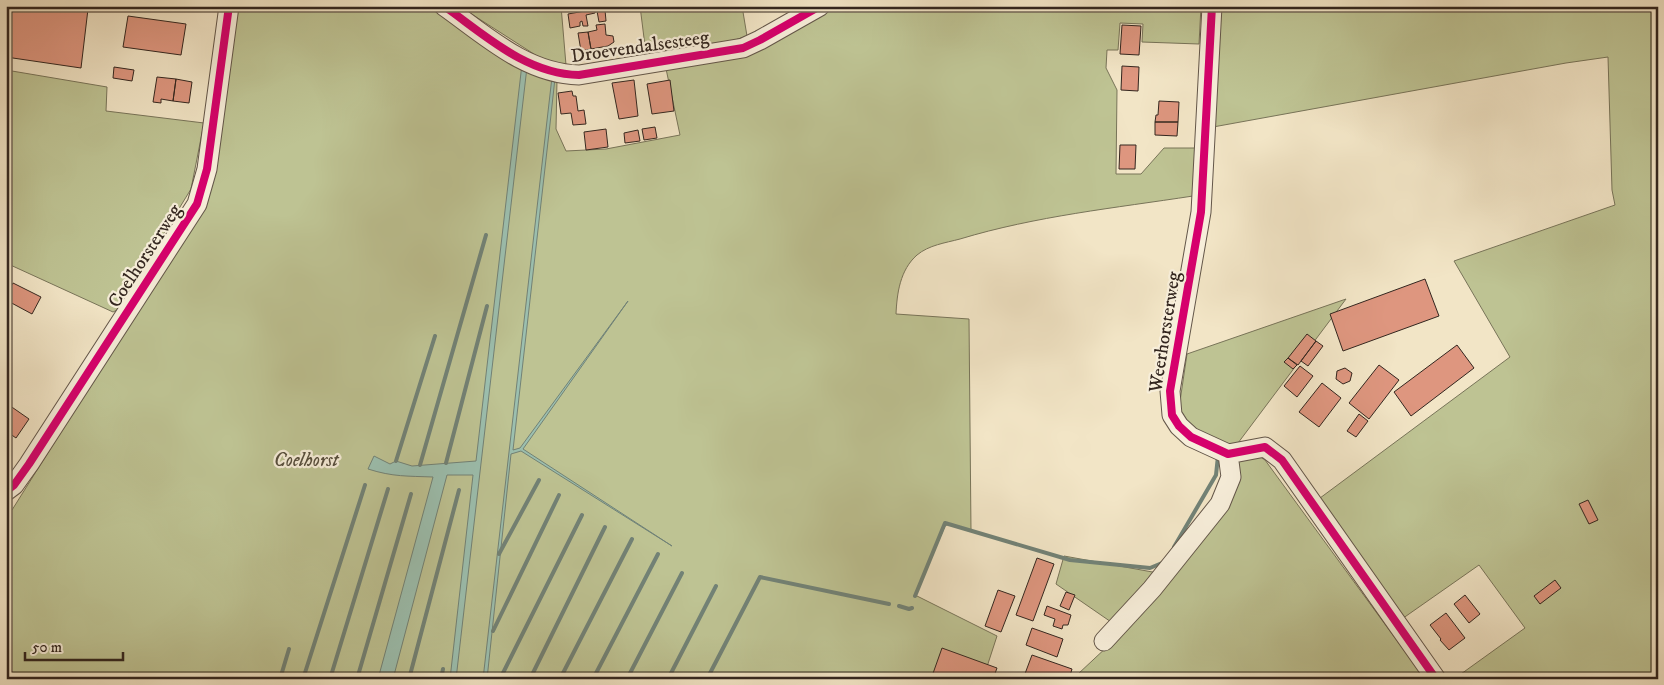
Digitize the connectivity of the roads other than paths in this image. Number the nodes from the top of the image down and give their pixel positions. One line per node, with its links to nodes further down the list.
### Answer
1 (229, 6): 6 (street, Coelhorsterweg)
2 (444, 6): 3 (street, Droevendalsesteeg)
3 (820, 6)
4 (1212, 6): 5 (street, Weerhorsterweg)
5 (1228, 454): 7 (street); 8 (street)
6 (6, 491)
7 (1104, 641)
8 (1436, 679)

